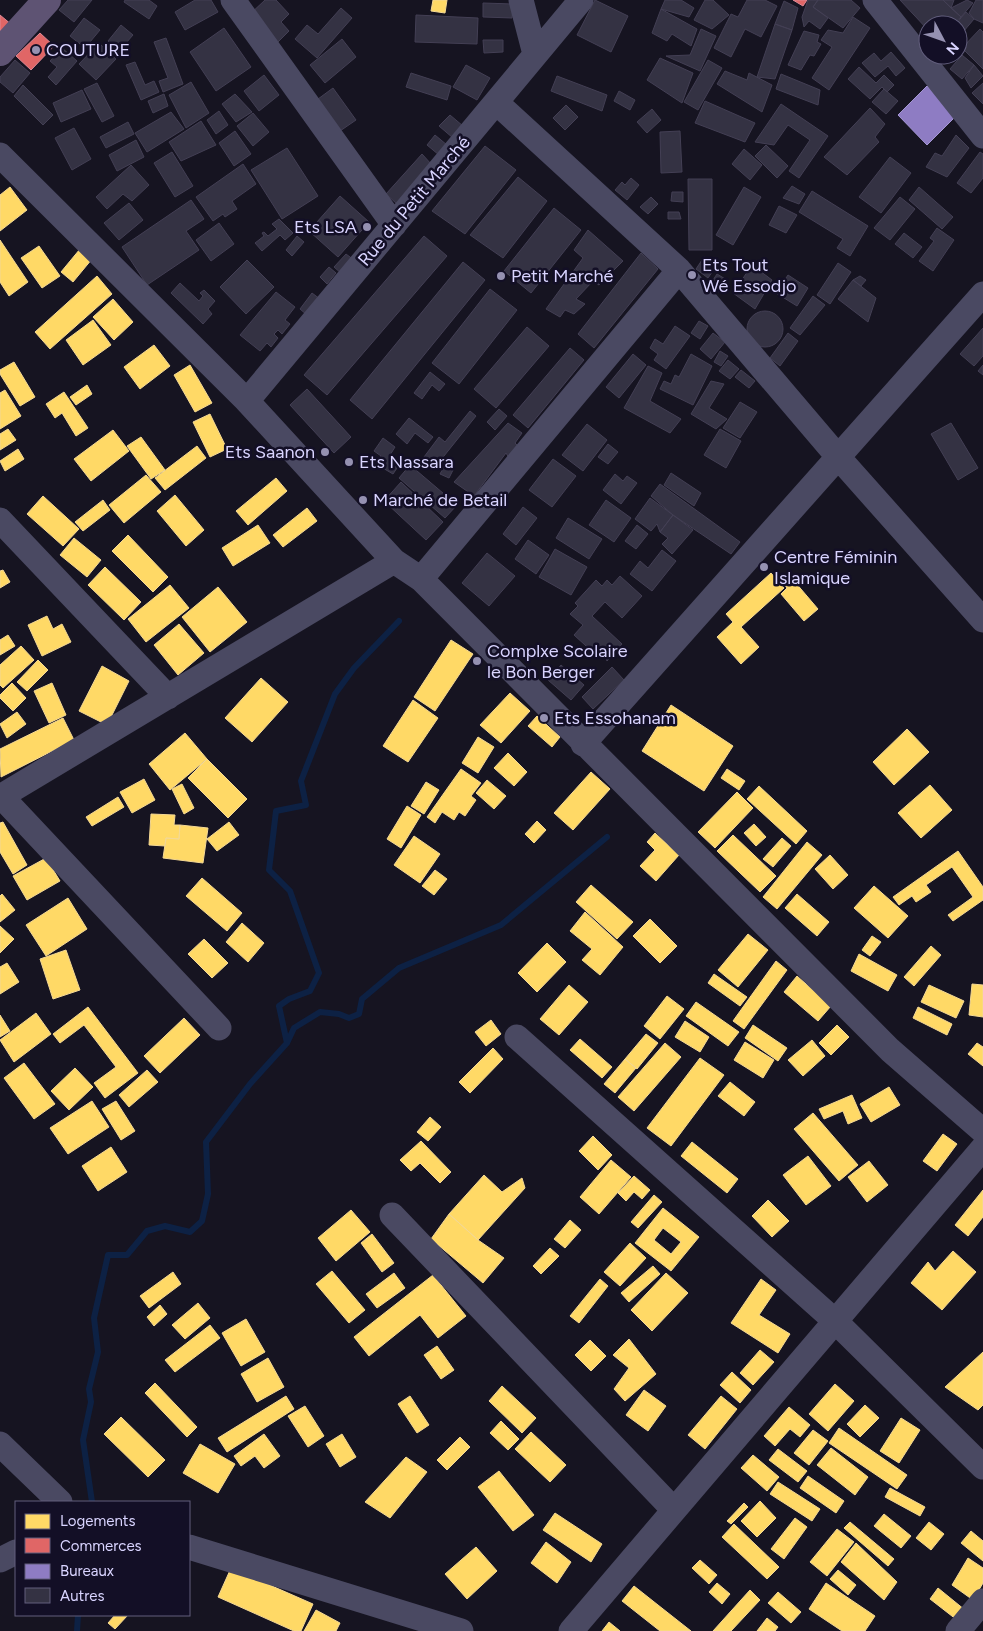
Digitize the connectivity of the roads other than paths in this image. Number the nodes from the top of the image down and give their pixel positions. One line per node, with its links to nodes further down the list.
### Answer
1 (47, 0): 6 (main road)
2 (233, 0): 11 (street)
3 (521, 0): 7 (street)
4 (580, 0): 7 (street, Rue du Petit Marché)
5 (875, 0): 9 (street)
6 (0, 52)
7 (535, 54): 8 (street, Rue du Petit Marché)
8 (497, 103): 11 (street, Rue du Petit Marché); 12 (street)
9 (983, 136)
10 (0, 155): 14 (street)
11 (394, 225): 14 (street, Rue du Petit Marché)
12 (679, 270): 15 (street); 18 (street)
13 (983, 294): 15 (street)
14 (247, 401): 17 (street)
15 (839, 458): 19 (street); 21 (street)
16 (0, 520): 20 (street)
17 (394, 560): 18 (street); 20 (street)
18 (421, 579): 21 (street)
19 (983, 620)
20 (168, 697): 22 (street)
21 (583, 744): 25 (street)
22 (0, 796): 23 (street)
23 (219, 1028)
24 (517, 1037): 28 (street)
25 (983, 1131)
26 (983, 1148): 28 (street)
27 (392, 1214): 32 (street)
28 (835, 1321): 30 (street); 32 (street)
29 (0, 1444): 31 (street)
30 (983, 1467)
31 (59, 1501)
32 (674, 1510): 38 (street)
33 (190, 1547): 37 (street)
34 (15, 1552): 35 (street)
35 (0, 1560)
36 (983, 1602): 39 (street)
37 (460, 1631)
38 (571, 1631)
39 (958, 1631)

